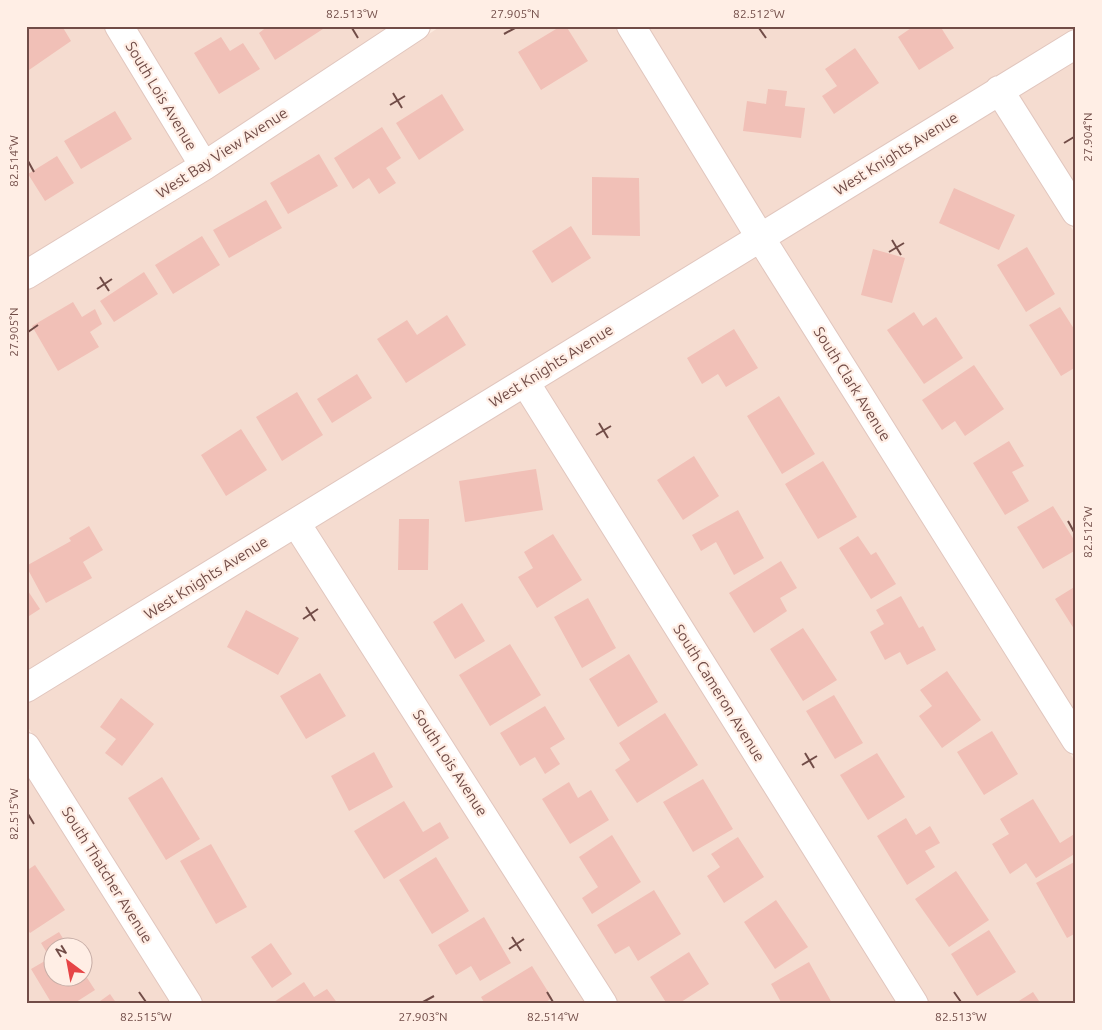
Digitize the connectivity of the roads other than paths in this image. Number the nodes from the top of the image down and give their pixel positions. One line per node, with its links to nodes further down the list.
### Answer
1 (119, 26): 6 (street, South Lois Avenue)
2 (416, 26): 6 (street, West Bay View Avenue)
3 (631, 26): 8 (street, South Clark Avenue)
4 (1076, 44): 5 (street, West Knights Avenue)
5 (1000, 90): 7 (street); 8 (street, West Knights Avenue)
6 (204, 166): 9 (street, West Bay View Avenue)
7 (1076, 212)
8 (760, 237): 10 (street, West Knights Avenue); 13 (street, South Clark Avenue)
9 (26, 276)
10 (525, 382): 11 (street, West Knights Avenue); 17 (street, South Cameron Avenue)
11 (296, 523): 12 (street, West Knights Avenue); 16 (street, South Lois Avenue)
12 (26, 688)
13 (1076, 740)
14 (26, 746): 15 (street, South Thatcher Avenue)
15 (188, 1004)
16 (603, 1004)
17 (914, 1004)

